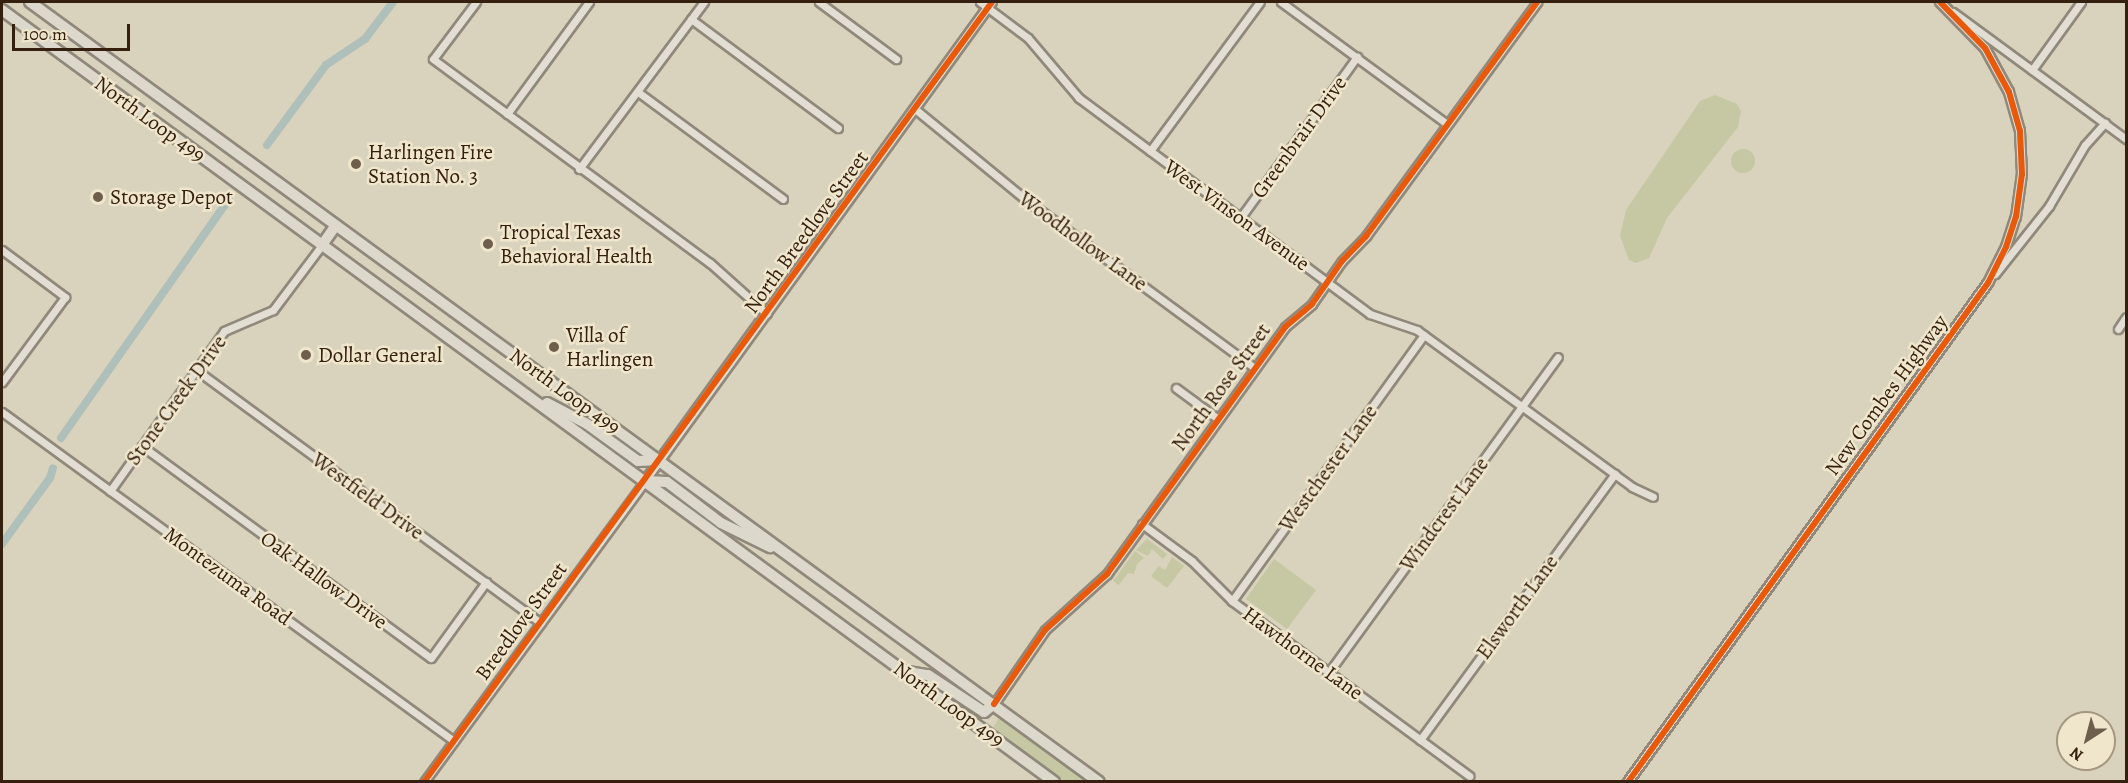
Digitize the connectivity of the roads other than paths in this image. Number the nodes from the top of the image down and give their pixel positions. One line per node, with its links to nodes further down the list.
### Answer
1 (30, 2): 30 (main road, North Loop 499)
2 (476, 2): 21 (street)
3 (589, 2): 21 (street)
4 (704, 2): 15 (street)
5 (819, 2): 17 (street)
6 (980, 2): 12 (street, West Vinson Avenue)
7 (1260, 2): 26 (street)
8 (1281, 2): 16 (street)
9 (1537, 2): 23 (street, North Rose Street)
10 (1940, 2): 13 (street, New Combes Highway)
11 (2080, 2): 18 (street)
12 (990, 4): 20 (street, North Breedlove Street); 26 (street, West Vinson Avenue)
13 (1949, 8): 18 (street); 34 (street, New Combes Highway)
14 (2, 10): 31 (main road, North Loop 499)
15 (691, 19): 19 (street); 24 (street)
16 (1357, 57): 23 (street); 29 (street, Greenbrair Drive)
17 (896, 59)
18 (2032, 69): 22 (street)
19 (638, 92): 27 (street); 28 (street)
20 (915, 109): 35 (street, North Breedlove Street); 40 (street, Woodhollow Lane)
21 (507, 114): 27 (street)
22 (2105, 123): 25 (street); 34 (street)
23 (1447, 124): 33 (street, North Rose Street)
24 (838, 128)
25 (2127, 139)
26 (1150, 151): 29 (street, West Vinson Avenue)
27 (579, 169): 35 (street)
28 (783, 199)
29 (1241, 217): 33 (street, West Vinson Avenue)
30 (336, 225): 31 (main road); 49 (main road, North Loop 499)
31 (322, 245): 41 (street, Stone Creek Drive); 44 (main road, North Loop 499)
32 (2, 250): 42 (street)
33 (1327, 281): 38 (street, West Vinson Avenue); 40 (street, North Rose Street)
34 (1988, 283): 68 (street, New Combes Highway)
35 (766, 314): 49 (street, North Breedlove Street)
36 (2127, 317): 37 (street)
37 (2118, 329)
38 (1424, 335): 45 (street, West Vinson Avenue); 57 (street, Westchester Lane)
39 (1558, 357): 45 (street, Windcrest Lane)
40 (1255, 368): 47 (street, North Rose Street)
41 (195, 369): 48 (street, Stone Creek Drive); 56 (street, Westfield Drive)
42 (2, 382)
43 (1176, 388): 47 (street)
44 (520, 390): 49 (main road); 51 (main road, North Loop 499)
45 (1522, 407): 50 (street, West Vinson Avenue); 60 (street, Windcrest Lane)
46 (2, 412): 52 (street, Montezuma Road)
47 (1218, 419): 54 (street, North Rose Street)
48 (142, 446): 52 (street, Stone Creek Drive); 56 (street, Oak Hallow Drive)
49 (659, 460): 51 (street, North Breedlove Street); 55 (main road, North Loop 499)
50 (1615, 474): 53 (street, West Vinson Avenue); 62 (street, Elsworth Lane)
51 (645, 481): 55 (main road); 58 (street, Breedlove Street); 59 (main road, North Loop 499)
52 (110, 491): 63 (street, Montezuma Road)
53 (1653, 497)
54 (1142, 524): 57 (street, Hawthorne Lane); 61 (street, North Rose Street)
55 (790, 555): 61 (main road, North Loop 499)
56 (486, 582): 58 (street, Westfield Drive)
57 (1232, 601): 60 (street, Hawthorne Lane)
58 (541, 623): 63 (street, Breedlove Street)
59 (905, 672): 61 (main road); 66 (main road, North Loop 499)
60 (1329, 672): 62 (street, Hawthorne Lane)
61 (994, 704): 67 (main road, North Loop 499)
62 (1420, 740): 64 (street, Hawthorne Lane)
63 (454, 741): 65 (street, Breedlove Street)
64 (1469, 776)
65 (424, 782)
66 (1054, 782)
67 (1099, 782)
68 (1628, 782)

